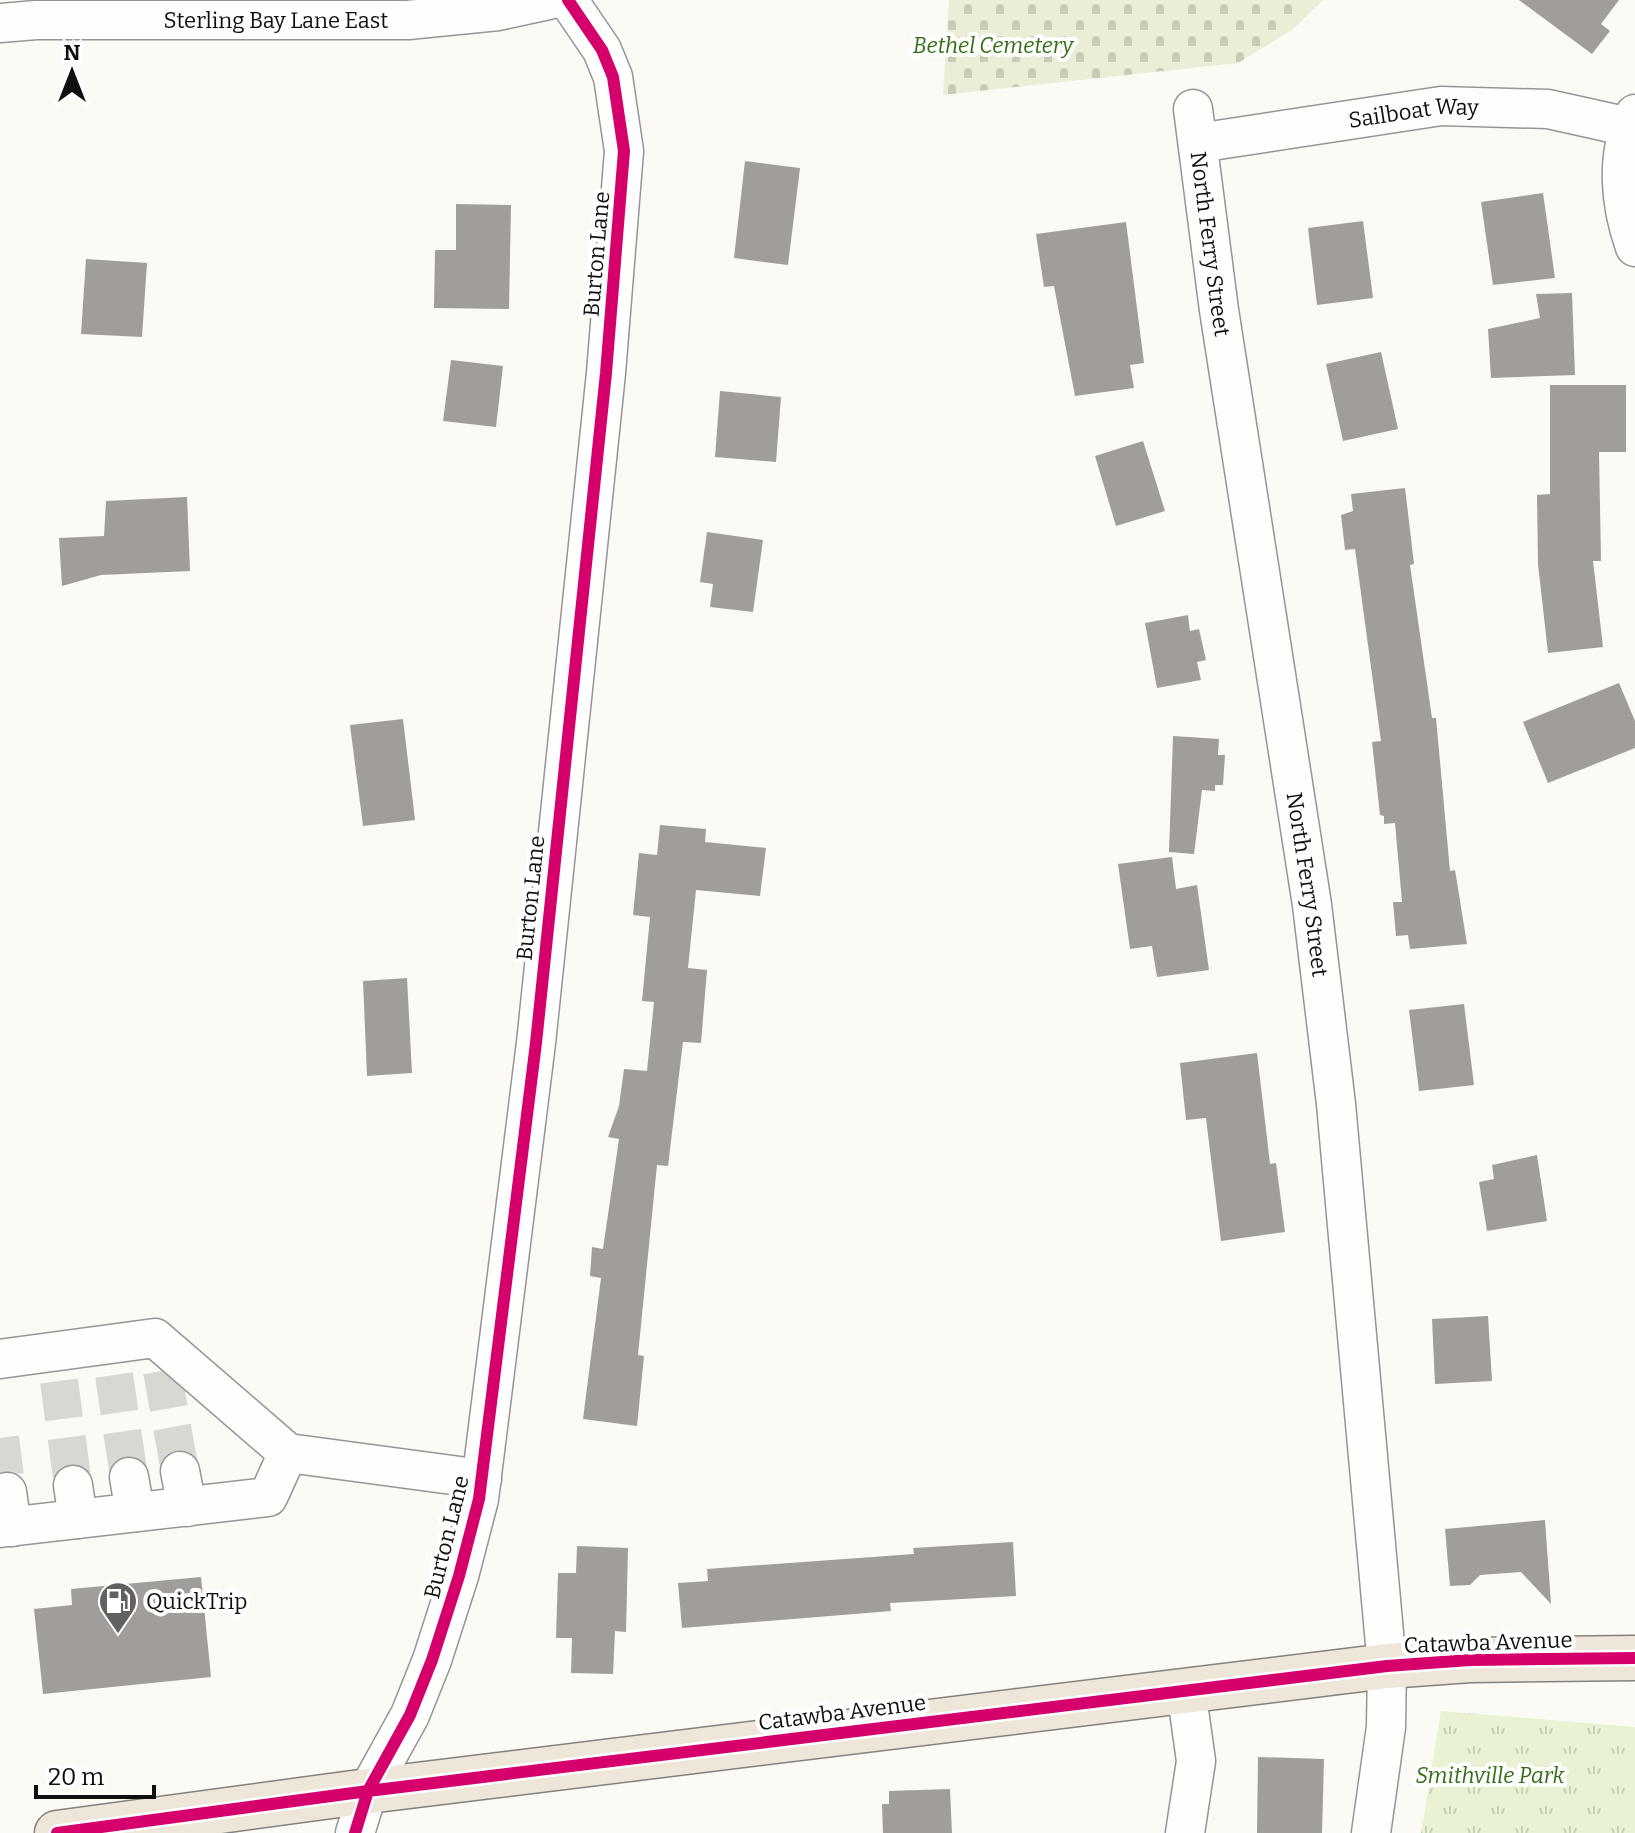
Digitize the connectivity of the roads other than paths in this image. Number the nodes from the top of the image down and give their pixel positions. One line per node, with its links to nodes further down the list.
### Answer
1 (549, 0): 5 (street, Sterling Bay Lane East)
2 (568, 0): 12 (street, Burton Lane)
3 (85, 10): 4 (street, Sterling Bay Lane East); 6 (street, Sterling Bay Lane East)
4 (294, 10): 5 (street, Sterling Bay Lane East)
5 (419, 10)
6 (6, 15)
7 (1632, 121): 8 (street, Sailboat Way); 9 (street)
8 (1195, 126): 15 (street, North Ferry Street)
9 (1635, 247)
10 (0, 1359): 11 (street)
11 (288, 1453): 12 (street); 13 (street)
12 (482, 1479): 17 (street, Burton Lane)
13 (6, 1515)
14 (1635, 1658): 15 (main road, Catawba Avenue)
15 (1387, 1666): 16 (main road, Catawba Avenue); 21 (street, North Ferry Street)
16 (1186, 1689): 17 (main road, Catawba Avenue); 20 (street)
17 (368, 1791): 18 (main road, Catawba Avenue); 19 (street, Burton Lane)
18 (70, 1831)
19 (355, 1833)
20 (1185, 1833)
21 (1371, 1833)

